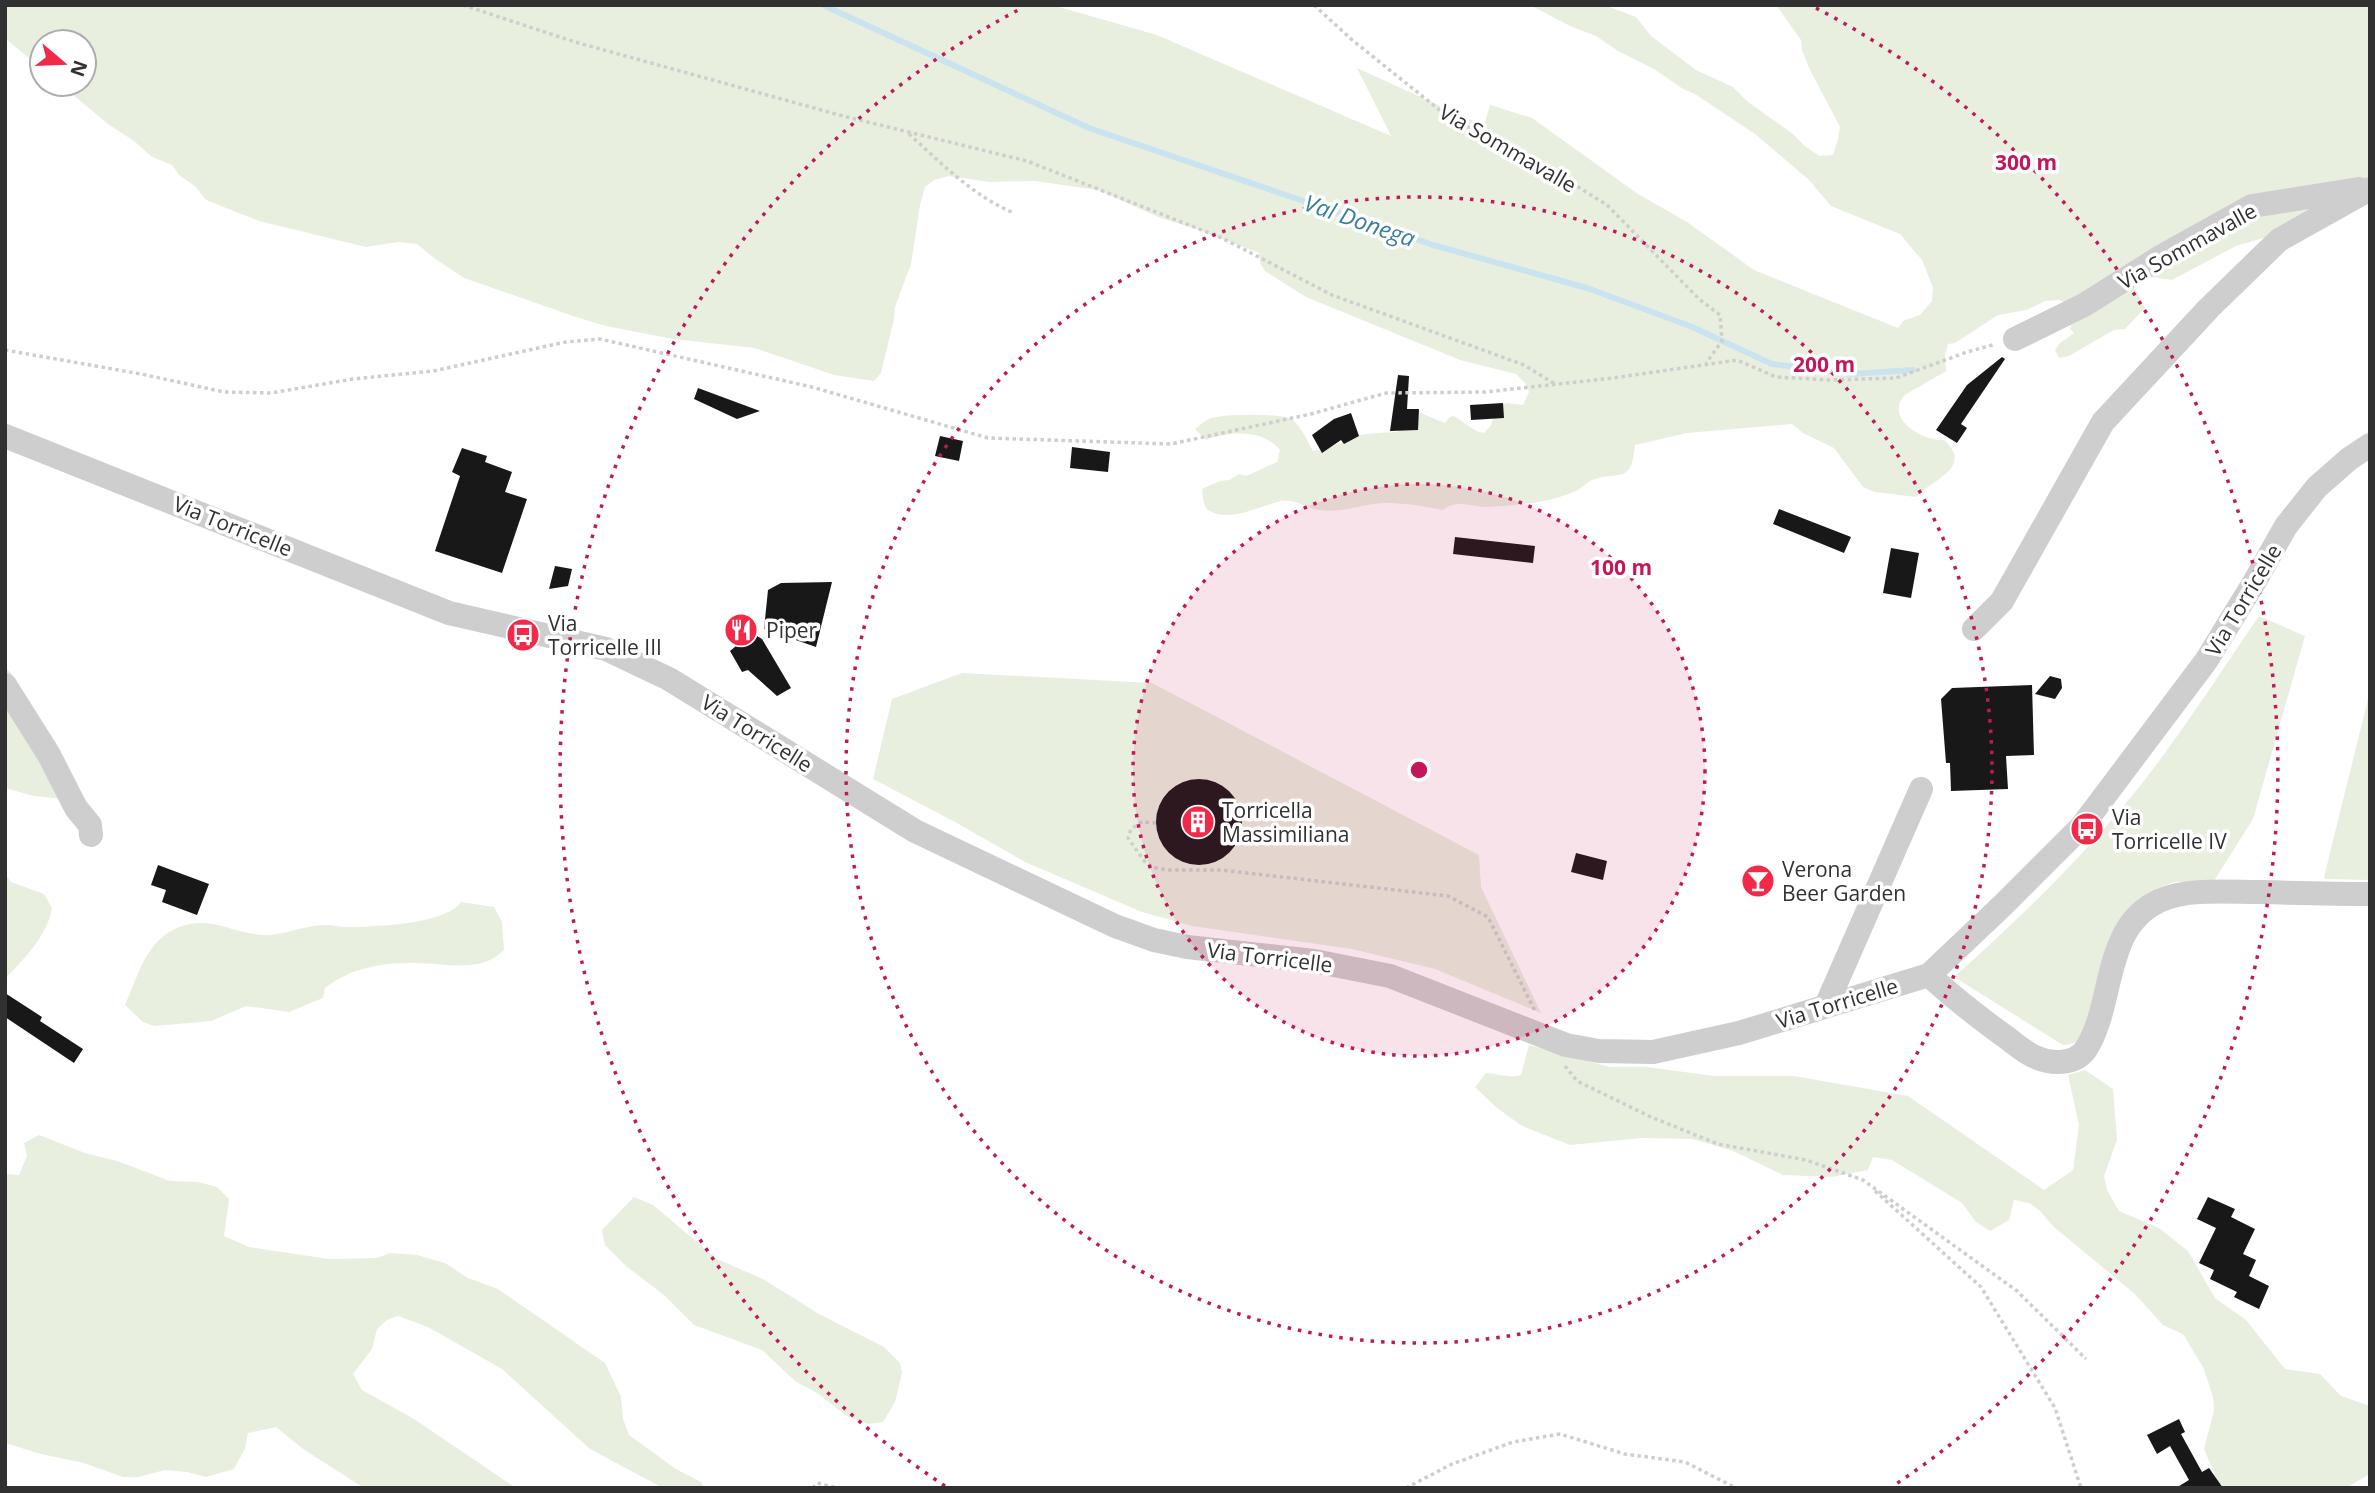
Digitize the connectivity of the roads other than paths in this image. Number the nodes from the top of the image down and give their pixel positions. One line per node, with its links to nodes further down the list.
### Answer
1 (2370, 188): 2 (street, Via Sommavalle); 5 (street)
2 (2015, 339)
3 (5, 436): 11 (street, Via Torricelle)
4 (2370, 445): 10 (street, Via Torricelle)
5 (1974, 629)
6 (5, 685): 8 (street)
7 (1921, 789): 11 (street)
8 (91, 835)
9 (2370, 894): 10 (street)
10 (1929, 975): 11 (street, Via Torricelle)
11 (1826, 1006)

